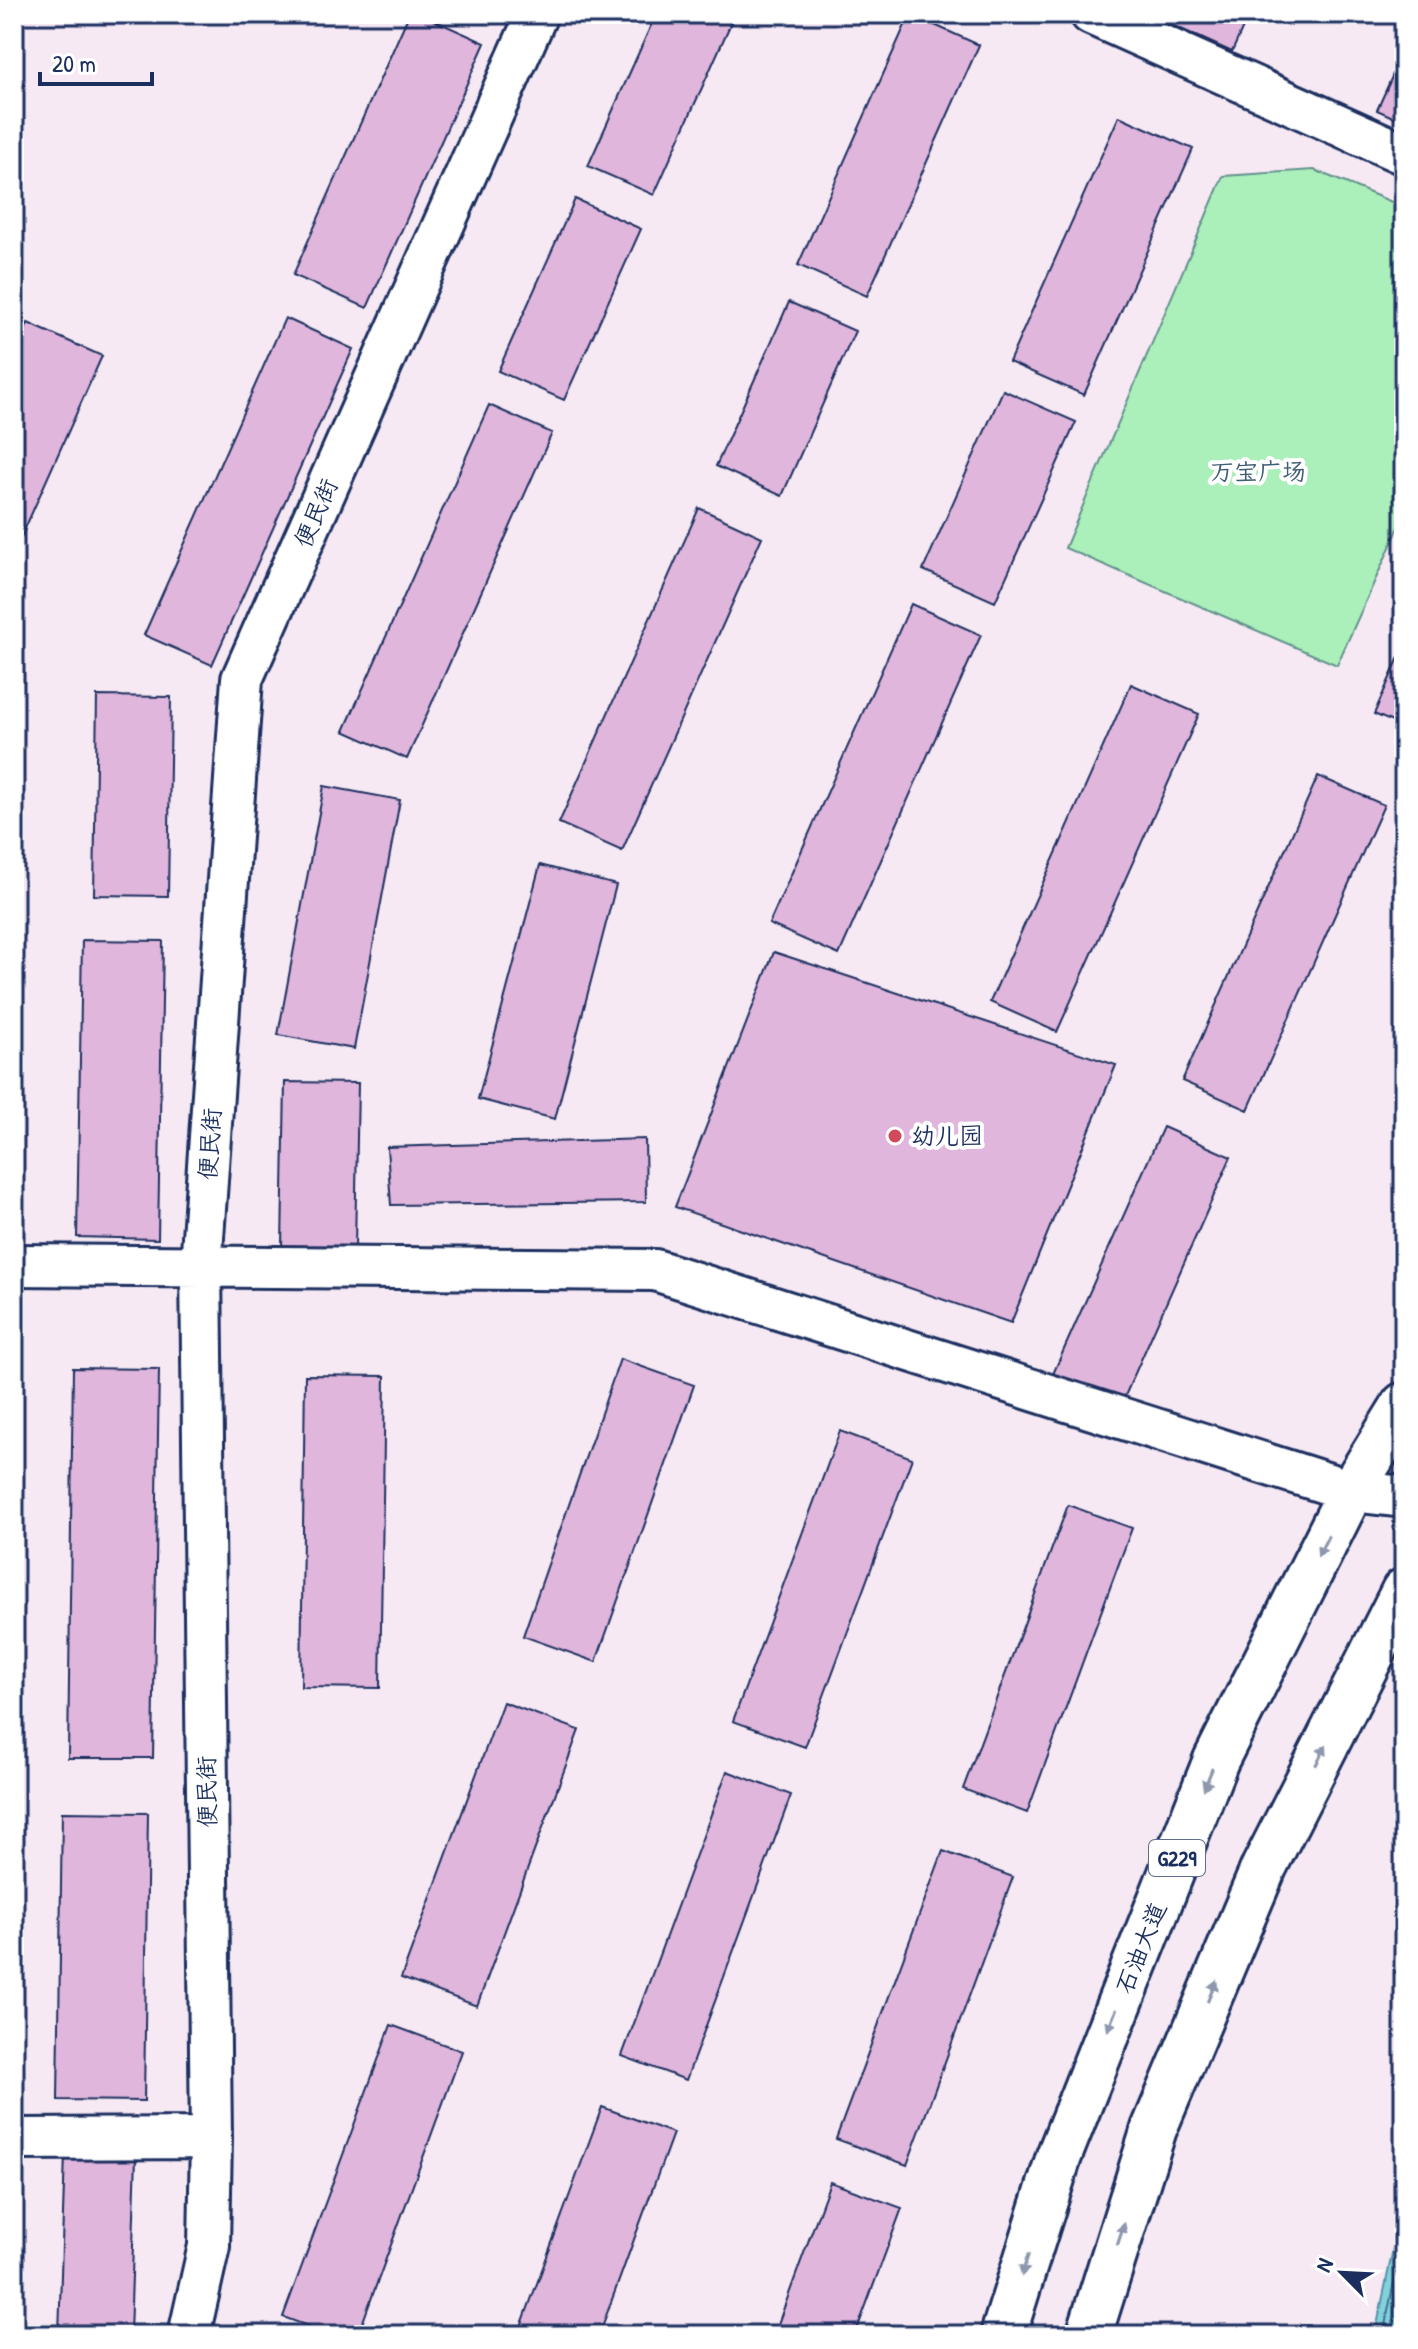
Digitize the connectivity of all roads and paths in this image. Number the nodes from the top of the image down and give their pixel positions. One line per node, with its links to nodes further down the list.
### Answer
1 (537, 14): 5 (street, 便民街)
2 (1091, 14): 3 (street)
3 (1404, 154)
4 (14, 1265): 5 (street)
5 (201, 1266): 7 (street); 10 (street, 便民街)
6 (1404, 1405): 7 (highway, 石油大道 / G229)
7 (1351, 1491): 8 (street); 13 (highway, 石油大道 / G229, one-way to 13)
8 (1404, 1497)
9 (1404, 1591): 14 (highway, one-way to 9)
10 (211, 2138): 11 (street); 12 (street, 便民街)
11 (14, 2139)
12 (197, 2333)
13 (1003, 2335)
14 (1089, 2335)

